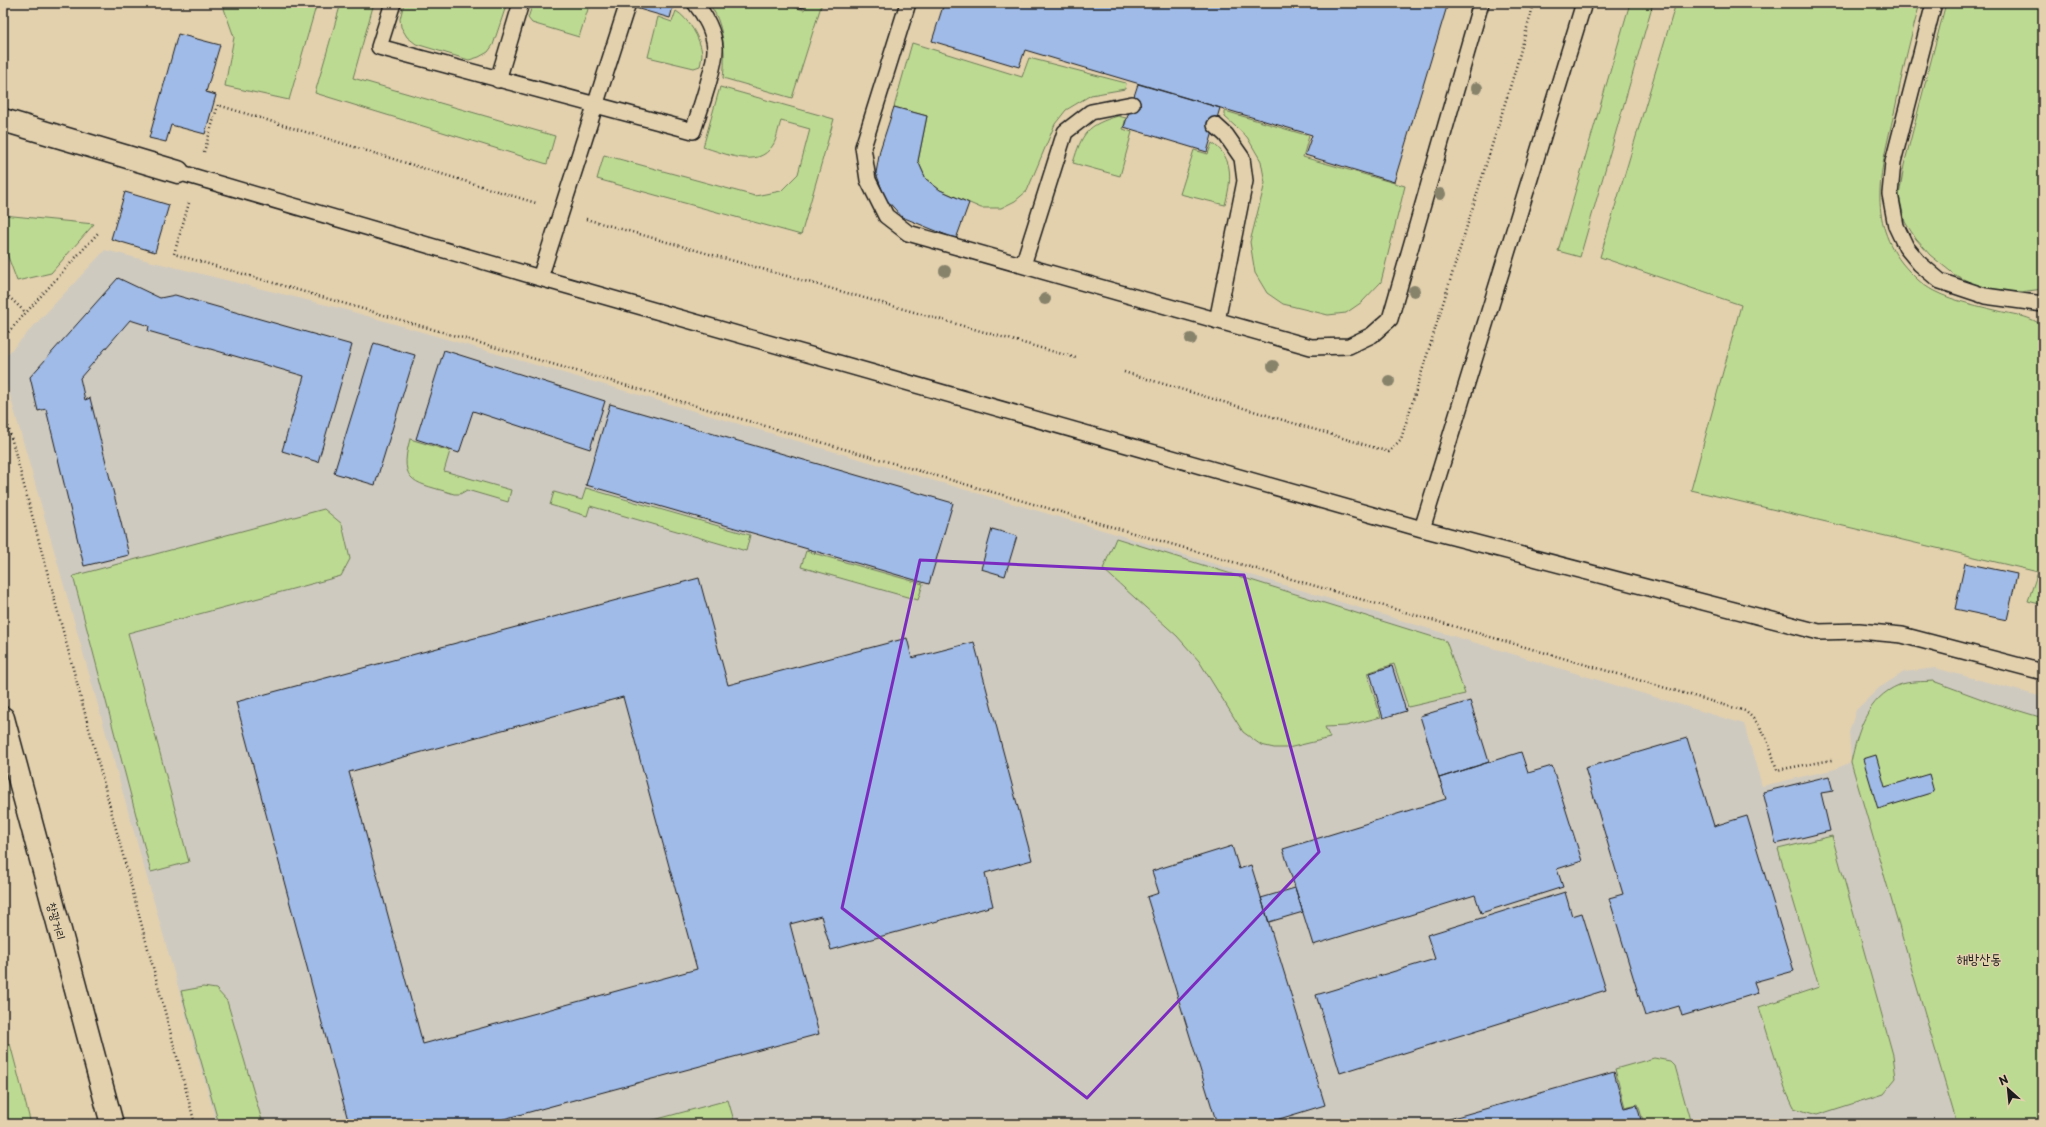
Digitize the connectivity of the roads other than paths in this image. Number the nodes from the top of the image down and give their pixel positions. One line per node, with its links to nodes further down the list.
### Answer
1 (393, 3): 9 (lane)
2 (521, 3): 9 (lane)
3 (695, 3): 11 (lane)
4 (908, 3): 15 (lane)
5 (1481, 3): 18 (lane)
6 (1584, 3): 19 (lane)
7 (1934, 3): 17 (lane)
8 (627, 6): 11 (lane)
9 (498, 80): 11 (lane)
10 (1132, 104): 15 (lane)
11 (595, 106): 16 (lane)
12 (3, 120): 14 (street)
13 (1215, 125): 18 (lane)
14 (187, 174): 16 (lane)
15 (1022, 265): 18 (lane)
16 (540, 278): 19 (lane)
17 (2043, 304)
18 (1217, 321)
19 (1422, 529): 20 (lane)
20 (2043, 672)
21 (3, 718): 22 (street, 창광거리)
22 (112, 1124)

